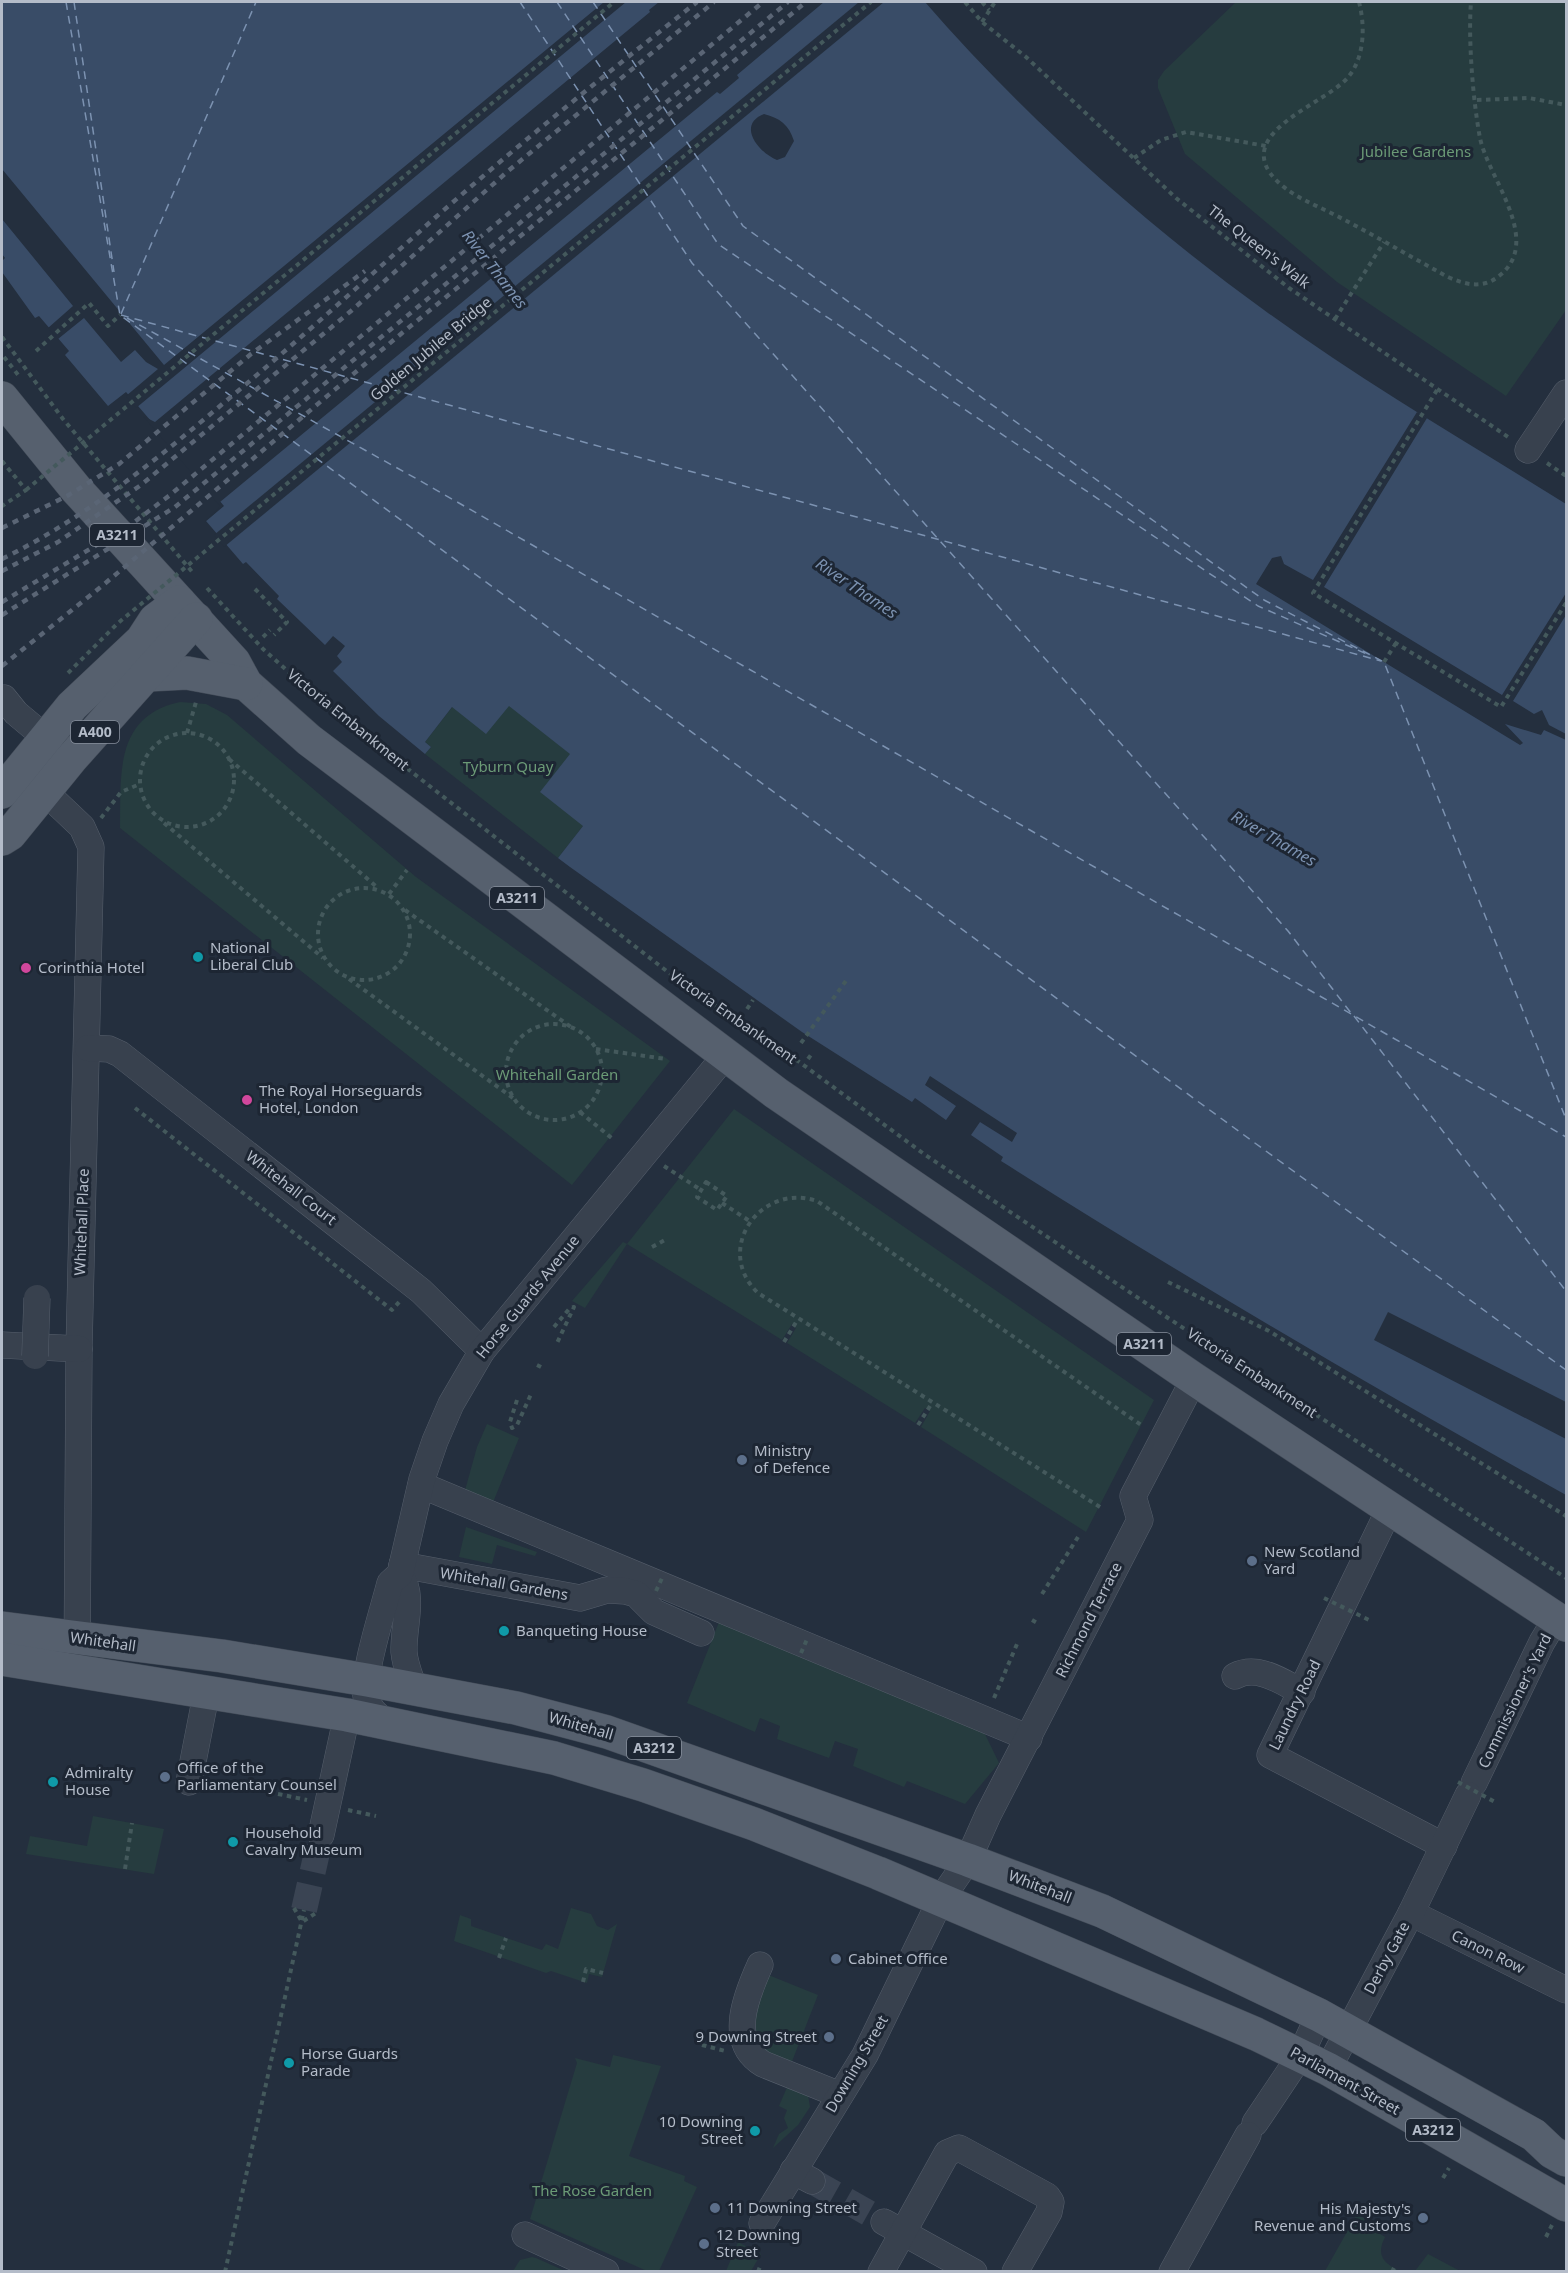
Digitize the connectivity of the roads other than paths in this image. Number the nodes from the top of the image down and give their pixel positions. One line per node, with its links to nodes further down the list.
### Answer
1 (13, 390): 4 (main road, A3211)
2 (1566, 393): 3 (street)
3 (1528, 450)
4 (193, 596): 5 (main road, A400); 6 (main road, A3211); 8 (main road, A400)
5 (148, 675): 6 (main road); 9 (main road, A400)
6 (246, 684): 14 (main road, A3211)
7 (4, 698): 8 (street)
8 (37, 748): 9 (street); 10 (main road); 11 (main road, A400)
9 (71, 759): 10 (main road, A400)
10 (44, 791): 12 (main road, A400); 13 (street, Whitehall Place)
11 (2, 792)
12 (2, 839)
13 (87, 1048): 17 (street, Whitehall Place); 18 (street, Whitehall Court)
14 (725, 1056): 18 (street, Horse Guards Avenue); 20 (main road, A3211)
15 (37, 1298): 19 (street, bridge)
16 (2, 1346): 17 (street)
17 (79, 1349): 27 (street, Whitehall Place)
18 (482, 1351): 21 (street, Horse Guards Avenue)
19 (35, 1356)
20 (1194, 1379): 22 (main road, A3211); 37 (street, Richmond Terrace)
21 (421, 1485): 23 (street, Horse Guards Avenue); 37 (street)
22 (1389, 1510): 24 (main road, A3211); 34 (street, Laundry Road)
23 (401, 1570): 26 (street, Whitehall Gardens); 31 (street, Horse Guards Avenue); 32 (street, Horse Guards Avenue)
24 (1561, 1622): 42 (street, Commissioner's Yard)
25 (2, 1628): 27 (main road, Whitehall / A3212)
26 (701, 1633)
27 (79, 1639): 29 (street, Whitehall Place); 31 (main road, Whitehall / A3212)
28 (2, 1659): 29 (main road, A3212)
29 (77, 1671): 33 (main road, A3212)
30 (1235, 1676): 34 (street)
31 (368, 1680): 32 (main road, Whitehall / A3212); 36 (street, Horse Guards Avenue)
32 (414, 1688): 38 (main road, Whitehall / A3212)
33 (207, 1690): 35 (main road, A3212); 39 (street)
34 (1302, 1692): 42 (street, Laundry Road)
35 (347, 1715): 36 (main road, A3212); 41 (street)
36 (397, 1727): 40 (main road, A3212)
37 (1029, 1738): 43 (street, Richmond Terrace)
38 (673, 1755): 40 (main road); 43 (main road, Whitehall / A3212)
39 (189, 1782)
40 (660, 1791): 44 (main road, A3212)
41 (321, 1835)
42 (1444, 1846): 45 (street, Derby Gate)
43 (968, 1860): 44 (street, Downing Street); 48 (main road, Whitehall / A3212)
44 (941, 1899): 50 (main road, Parliament Street / A3212); 51 (street, Downing Street)
45 (1415, 1904): 47 (street, Canon Row); 49 (street, Derby Gate)
46 (760, 1965): 51 (street)
47 (1566, 1990)
48 (1319, 2014): 49 (main road, A3212); 50 (street)
49 (1348, 2032): 50 (street, Derby Gate); 53 (main road, A3212)
50 (1314, 2063): 55 (main road, Parliament Street / A3212); 63 (street)
51 (840, 2095): 56 (street, Downing Street)
52 (1566, 2134): 53 (main road)
53 (1534, 2135): 54 (main road, A3212)
54 (1566, 2160)
55 (1566, 2205)
56 (762, 2223)
57 (894, 2227): 60 (street); 61 (street); 62 (street)
58 (525, 2235): 59 (street)
59 (606, 2271)
60 (881, 2271)
61 (974, 2271)
62 (1015, 2271)
63 (1172, 2271)

